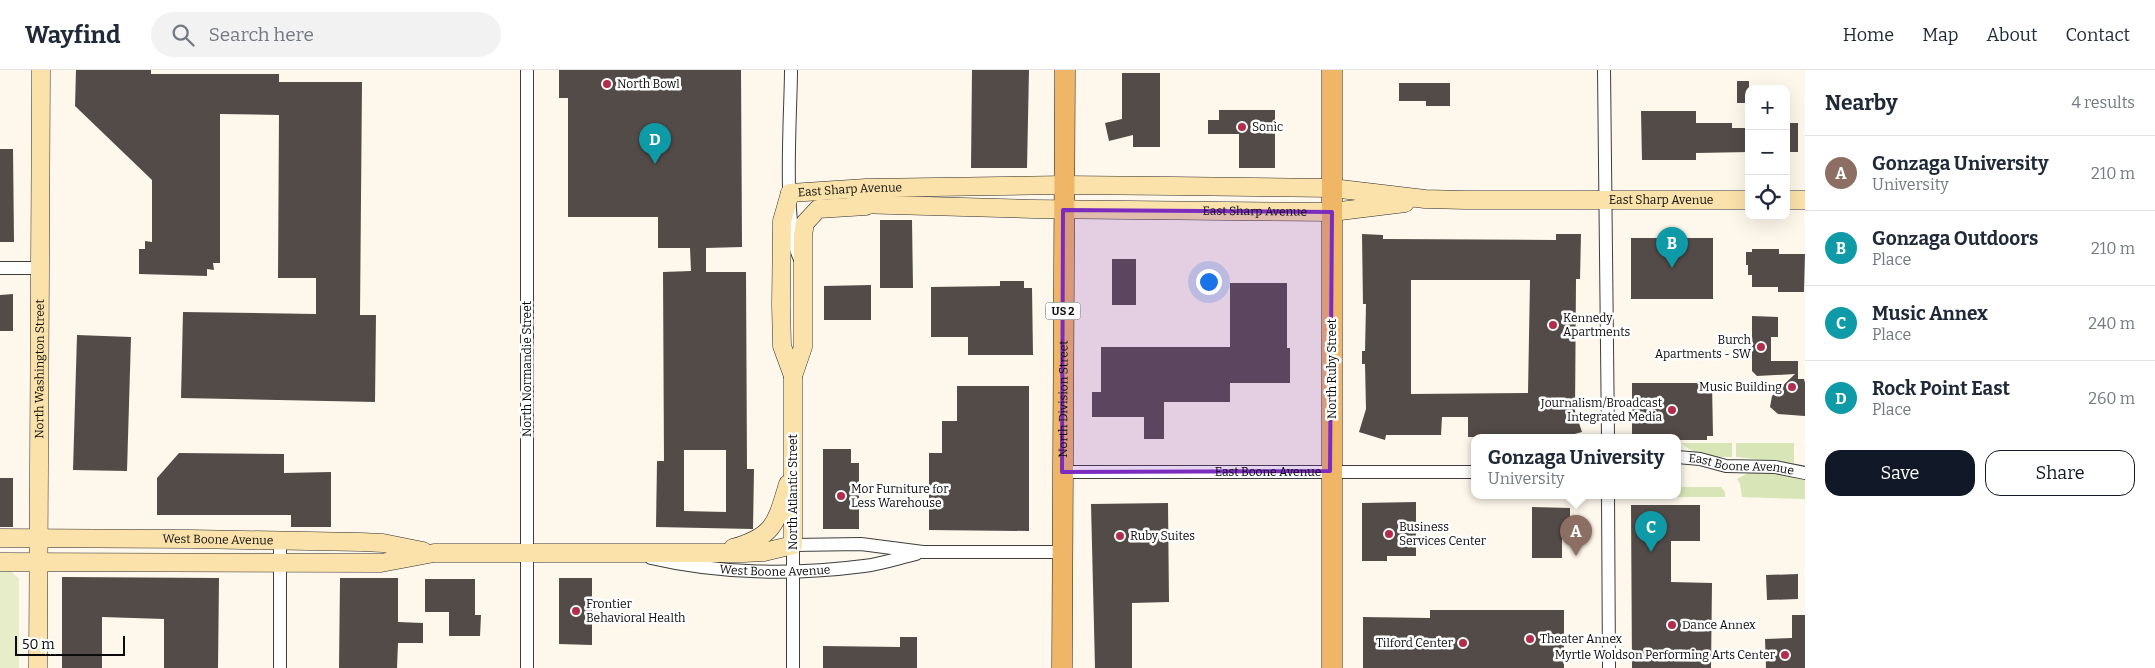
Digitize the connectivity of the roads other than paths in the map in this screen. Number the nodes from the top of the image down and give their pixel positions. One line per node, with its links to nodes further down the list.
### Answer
1 (41, 70): 19 (street, North Washington Street)
2 (527, 70): 38 (street, North Normandie Street)
3 (791, 70): 9 (street, North Atlantic Street)
4 (1065, 70): 7 (main road, North Division Street / US 2)
5 (1332, 70): 8 (main road, North Ruby Street)
6 (1604, 70): 11 (street)
7 (1064, 184): 8 (street, East Sharp Avenue); 9 (street, East Sharp Avenue); 16 (main road, North Division Street / US 2)
8 (1332, 188): 10 (street, East Sharp Avenue); 17 (main road, North Ruby Street)
9 (790, 193): 15 (street, East Sharp Avenue); 20 (street, North Atlantic Street); 21 (street, North Atlantic Street)
10 (1425, 199): 11 (street, East Sharp Avenue); 17 (street, East Sharp Avenue)
11 (1606, 200): 12 (street, East Sharp Avenue); 22 (street)
12 (1745, 200)
13 (1790, 200): 14 (street)
14 (1805, 200)
15 (866, 206): 16 (street, East Sharp Avenue); 20 (street)
16 (1063, 210): 17 (street, East Sharp Avenue); 25 (main road, North Division Street / US 2)
17 (1332, 212): 26 (main road, North Ruby Street)
18 (0, 268): 19 (street)
19 (41, 268): 31 (street, North Washington Street)
20 (803, 268): 21 (street, North Atlantic Street)
21 (793, 376): 24 (street, North Atlantic Street)
22 (1608, 434)
23 (1681, 457): 28 (street, East Boone Avenue)
24 (793, 470): 33 (street, North Atlantic Street); 39 (street)
25 (1062, 472): 26 (street, East Boone Avenue); 36 (main road, North Division Street / US 2)
26 (1330, 472): 27 (street, East Boone Avenue); 49 (main road, North Ruby Street)
27 (1471, 472)
28 (1805, 473)
29 (1608, 499): 50 (street)
30 (0, 538): 31 (street, West Boone Avenue)
31 (38, 538): 32 (street, West Boone Avenue); 41 (street, North Washington Street)
32 (280, 541): 37 (street, West Boone Avenue); 42 (street)
33 (793, 545): 35 (street, West Boone Avenue); 39 (street, West Boone Avenue); 43 (street, North Atlantic Street)
34 (626, 552): 38 (street, West Boone Avenue); 39 (street, West Boone Avenue); 43 (street, West Boone Avenue)
35 (923, 552): 36 (street, West Boone Avenue); 43 (street, West Boone Avenue)
36 (1062, 552): 48 (main road, North Division Street / US 2)
37 (434, 553): 38 (street, West Boone Avenue); 42 (street, West Boone Avenue)
38 (527, 553): 46 (street, North Normandie Street)
39 (716, 553)
40 (0, 562): 41 (street, West Boone Avenue)
41 (38, 562): 42 (street, West Boone Avenue); 44 (street, North Washington Street)
42 (280, 563): 45 (street)
43 (793, 570): 47 (street, North Atlantic Street)
44 (38, 668)
45 (280, 668)
46 (527, 668)
47 (793, 668)
48 (1062, 668)
49 (1332, 668)
50 (1609, 668)

